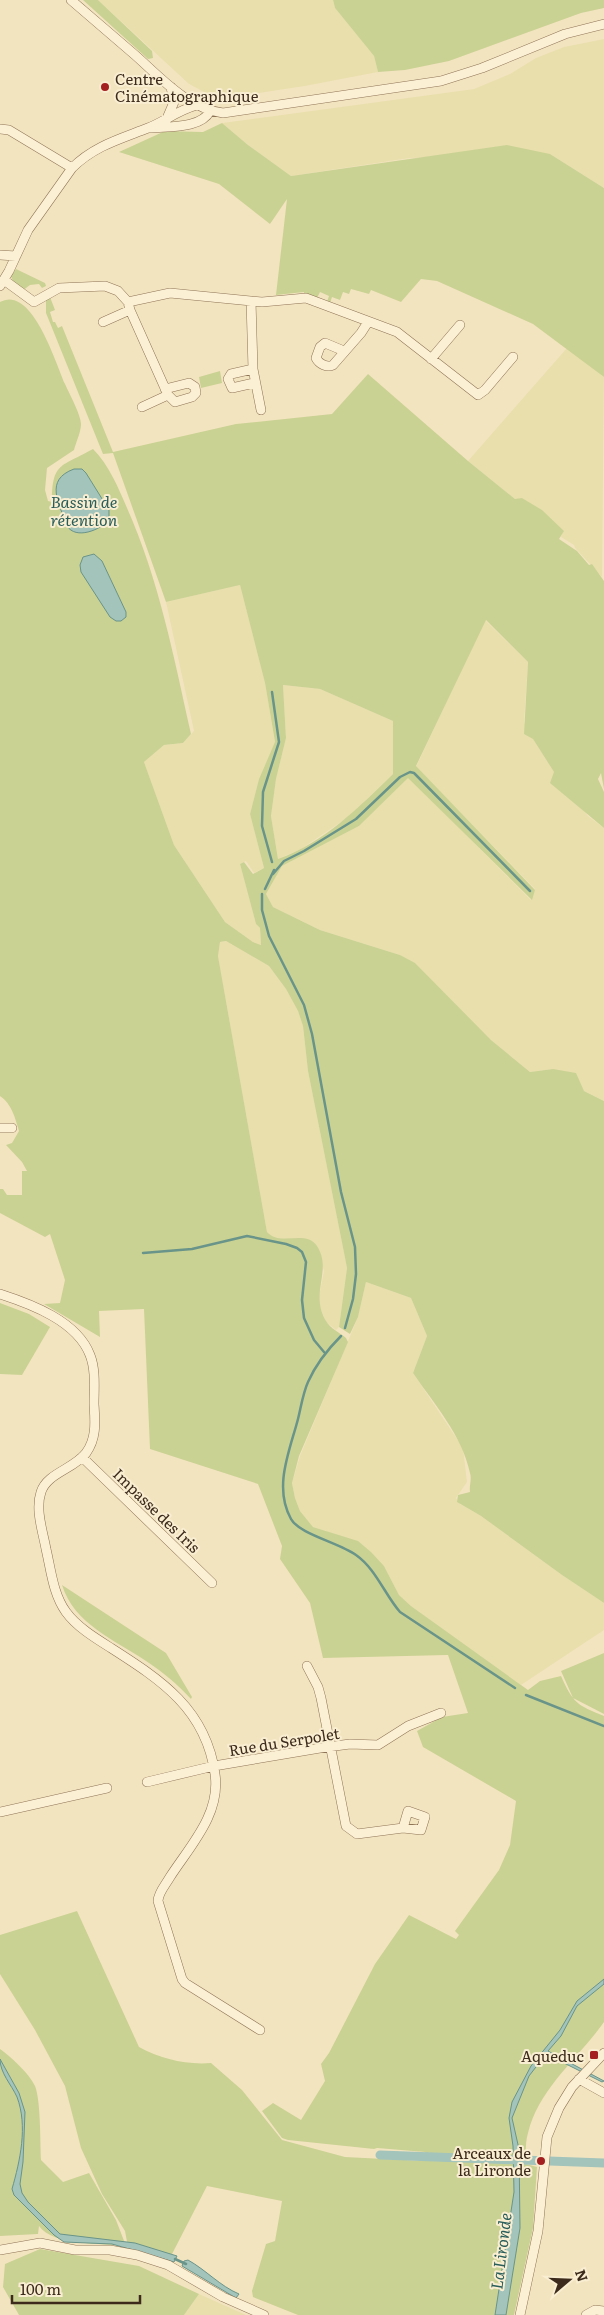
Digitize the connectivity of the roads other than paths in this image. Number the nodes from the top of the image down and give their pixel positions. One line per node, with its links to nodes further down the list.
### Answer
1 (71, 0): 3 (street)
2 (604, 24): 5 (street)
3 (171, 87): 4 (street); 6 (street)
4 (197, 105): 5 (street); 6 (street)
5 (210, 111): 7 (street)
6 (168, 116): 7 (street)
7 (148, 128): 9 (street)
8 (0, 129): 9 (street)
9 (72, 168): 11 (street)
10 (0, 255): 11 (street)
11 (16, 256): 12 (street)
12 (2, 283): 14 (street)
13 (251, 301): 14 (street); 16 (street); 21 (street)
14 (129, 306): 15 (street); 23 (street)
15 (103, 322)
16 (368, 322): 18 (street); 20 (street)
17 (460, 325): 20 (street)
18 (344, 351)
19 (514, 357): 20 (street)
20 (431, 359)
21 (253, 368): 22 (street); 22 (street)
22 (254, 383): 24 (street)
23 (142, 407)
24 (261, 410)
25 (0, 1128): 26 (street)
26 (12, 1128)
27 (0, 1294): 28 (street)
28 (82, 1457): 29 (street, Impasse des Iris); 33 (street)
29 (212, 1583)
30 (307, 1666): 32 (street)
31 (441, 1713): 32 (street, Rue du Serpolet)
32 (330, 1747): 33 (street, Rue du Serpolet); 37 (street)
33 (214, 1766): 34 (street, Rue du Serpolet); 38 (street)
34 (147, 1782)
35 (107, 1788): 36 (street)
36 (0, 1812)
37 (403, 1828)
38 (260, 2030)
39 (604, 2053): 40 (street)
40 (579, 2079): 41 (street); 45 (street)
41 (604, 2093)
42 (0, 2250): 44 (street)
43 (604, 2311): 46 (street)
44 (264, 2315)
45 (520, 2315)
46 (586, 2315)

